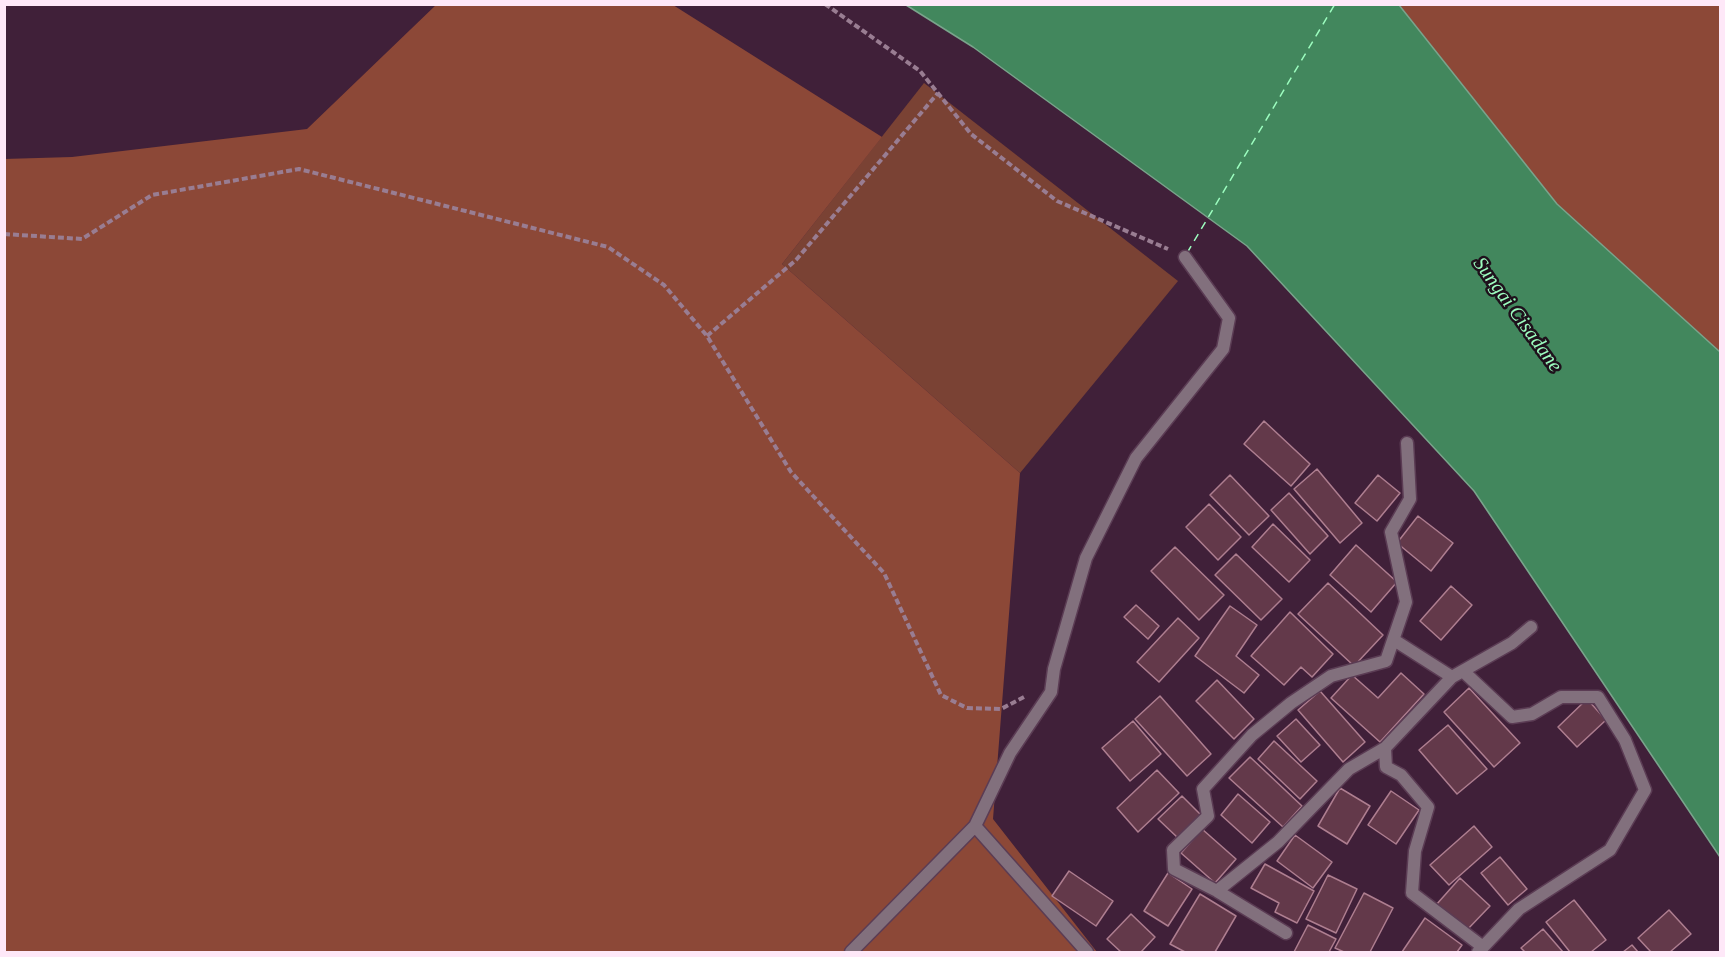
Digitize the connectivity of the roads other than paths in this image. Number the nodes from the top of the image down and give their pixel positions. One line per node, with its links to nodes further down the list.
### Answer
1 (1185, 256): 8 (street)
2 (1407, 443): 4 (street)
3 (1531, 627): 5 (street)
4 (1394, 640): 6 (street); 9 (street)
5 (1464, 672): 6 (street); 11 (street)
6 (1452, 677): 7 (street)
7 (1385, 748): 9 (street); 11 (street)
8 (975, 826): 12 (street); 13 (street)
9 (1217, 891): 10 (street)
10 (1286, 933)
11 (1480, 950)
12 (851, 952)
13 (1087, 952)

